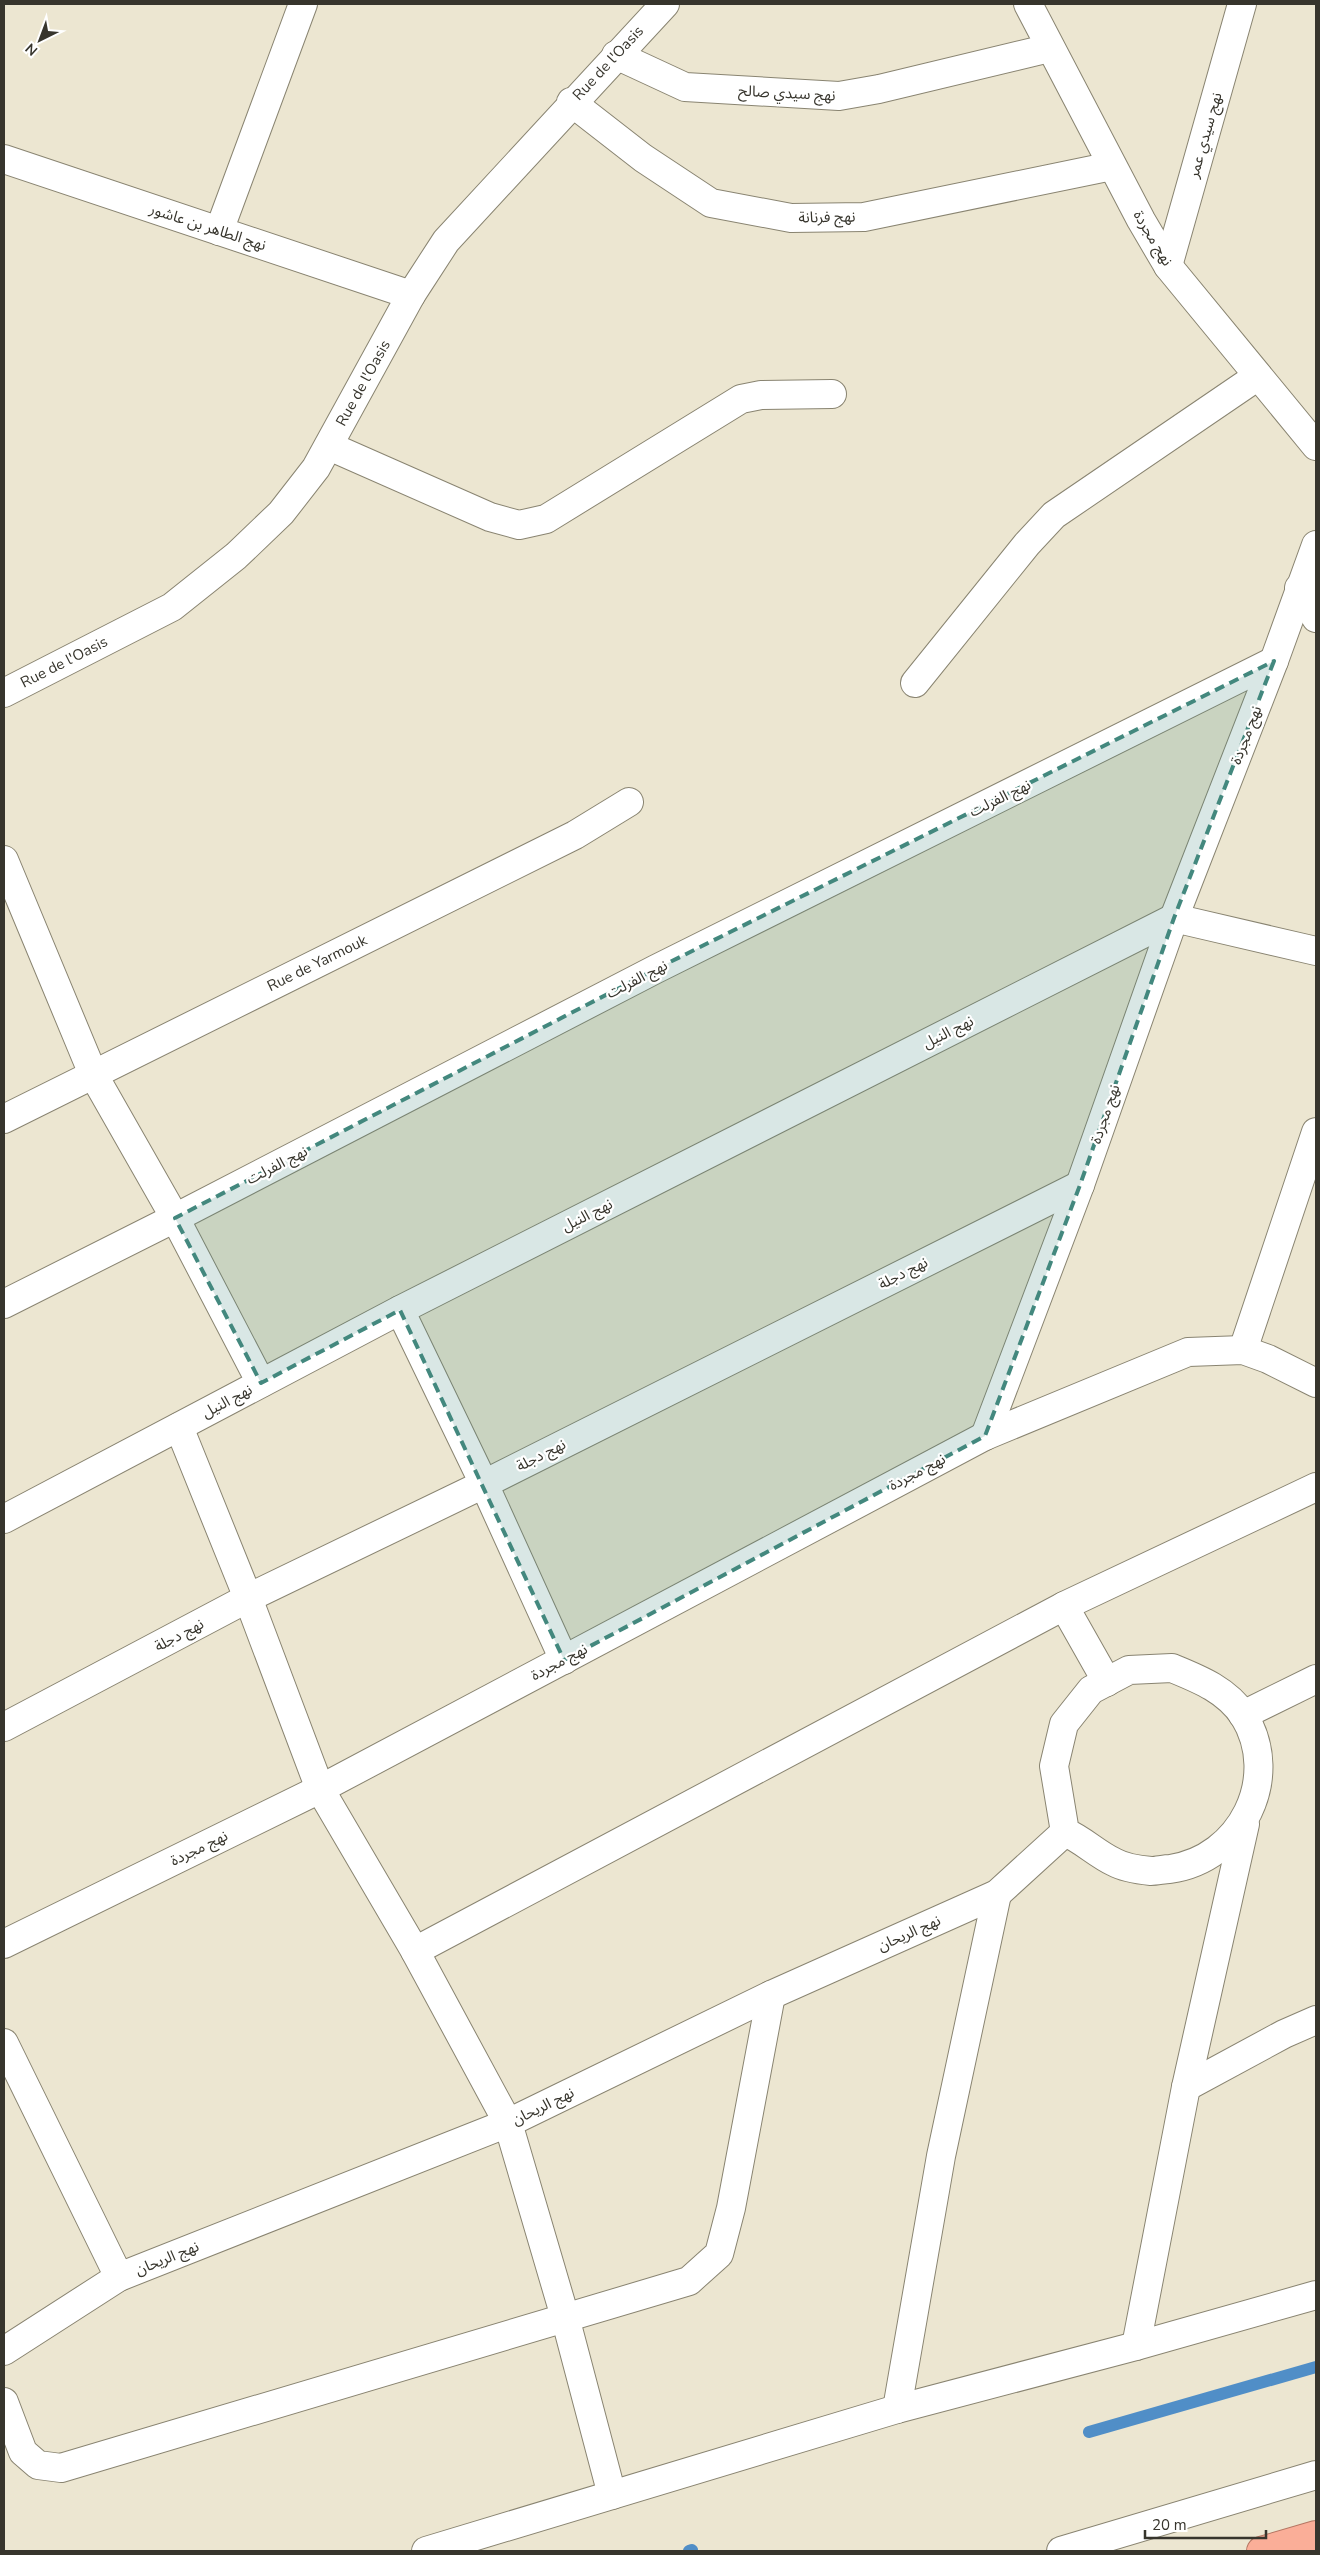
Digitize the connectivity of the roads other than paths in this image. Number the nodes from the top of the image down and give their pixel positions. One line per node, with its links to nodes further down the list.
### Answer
1 (303, 4): 10 (street)
2 (665, 4): 6 (street, Rue de l'Oasis)
3 (1028, 4): 5 (street, نهج مجردة)
4 (1242, 4): 11 (street, نهج سيدي عمر)
5 (1050, 48): 6 (street, نهج سيدي صالح); 9 (street, نهج مجردة)
6 (616, 55): 7 (street, Rue de l'Oasis)
7 (571, 102): 9 (street, نهج فرنانة); 12 (street, Rue de l'Oasis)
8 (4, 159): 10 (street, نهج الطاهر بن عاشور)
9 (1112, 166): 11 (street, نهج مجردة)
10 (219, 231): 12 (street, نهج الطاهر بن عاشور)
11 (1168, 266): 13 (street, نهج مجردة)
12 (412, 295): 15 (street, Rue de l'Oasis)
13 (1258, 376): 16 (street, نهج مجردة); 21 (street)
14 (832, 394): 15 (street)
15 (329, 446): 22 (street, Rue de l'Oasis)
16 (1316, 446)
17 (1316, 545): 18 (street, نهج مجردة)
18 (1299, 588): 19 (street); 20 (street, نهج مجردة)
19 (1316, 618)
20 (1274, 661): 25 (street, نهج مجردة); 31 (street, نهج الفرلت)
21 (915, 683)
22 (4, 693)
23 (629, 802): 27 (street, Rue de Yarmouk)
24 (4, 860): 27 (street)
25 (1174, 918): 26 (street); 30 (street, نهج مجردة); 33 (street, نهج النيل)
26 (1316, 951)
27 (93, 1074): 28 (street, Rue de Yarmouk); 31 (street)
28 (4, 1119)
29 (1316, 1132): 34 (street)
30 (1080, 1185): 38 (street, نهج مجردة); 39 (street, نهج دجلة)
31 (175, 1218): 32 (street, نهج الفرلت); 35 (street)
32 (4, 1304)
33 (400, 1310): 35 (street, نهج النيل); 39 (street)
34 (1243, 1350): 36 (street); 38 (street)
35 (260, 1383): 37 (street, نهج النيل)
36 (1316, 1383)
37 (179, 1427): 41 (street, نهج النيل); 42 (street)
38 (985, 1436): 44 (street, نهج مجردة)
39 (484, 1484): 42 (street, نهج دجلة); 44 (street)
40 (1316, 1487): 43 (street)
41 (4, 1519)
42 (248, 1598): 48 (street, نهج دجلة); 49 (street)
43 (1064, 1606): 46 (street); 54 (street)
44 (564, 1660): 49 (street, نهج مجردة)
45 (1316, 1679): 47 (street)
46 (1107, 1682): 47 (street); 51 (street)
47 (1243, 1715): 50 (street)
48 (4, 1727)
49 (320, 1789): 53 (street, نهج مجردة); 54 (street)
50 (1246, 1819): 51 (street); 58 (street)
51 (1065, 1832): 52 (street, نهج الريحان)
52 (997, 1894): 55 (street, نهج الريحان); 66 (street)
53 (4, 1944)
54 (415, 1951): 59 (street)
55 (772, 1995): 59 (street, نهج الريحان); 62 (street)
56 (1316, 2020): 58 (street)
57 (4, 2043): 60 (street)
58 (1186, 2087): 63 (street)
59 (508, 2123): 60 (street, نهج الريحان); 62 (street)
60 (119, 2277): 64 (street, نهج الريحان)
61 (1316, 2295): 63 (street)
62 (565, 2317): 65 (street); 68 (street)
63 (1136, 2346): 66 (street)
64 (4, 2352)
65 (4, 2402)
66 (897, 2409): 68 (street)
67 (1316, 2475): 71 (street)
68 (612, 2495): 70 (street)
69 (1316, 2535): 72 (highway)
70 (426, 2551)
71 (1062, 2551)
72 (1261, 2551)

